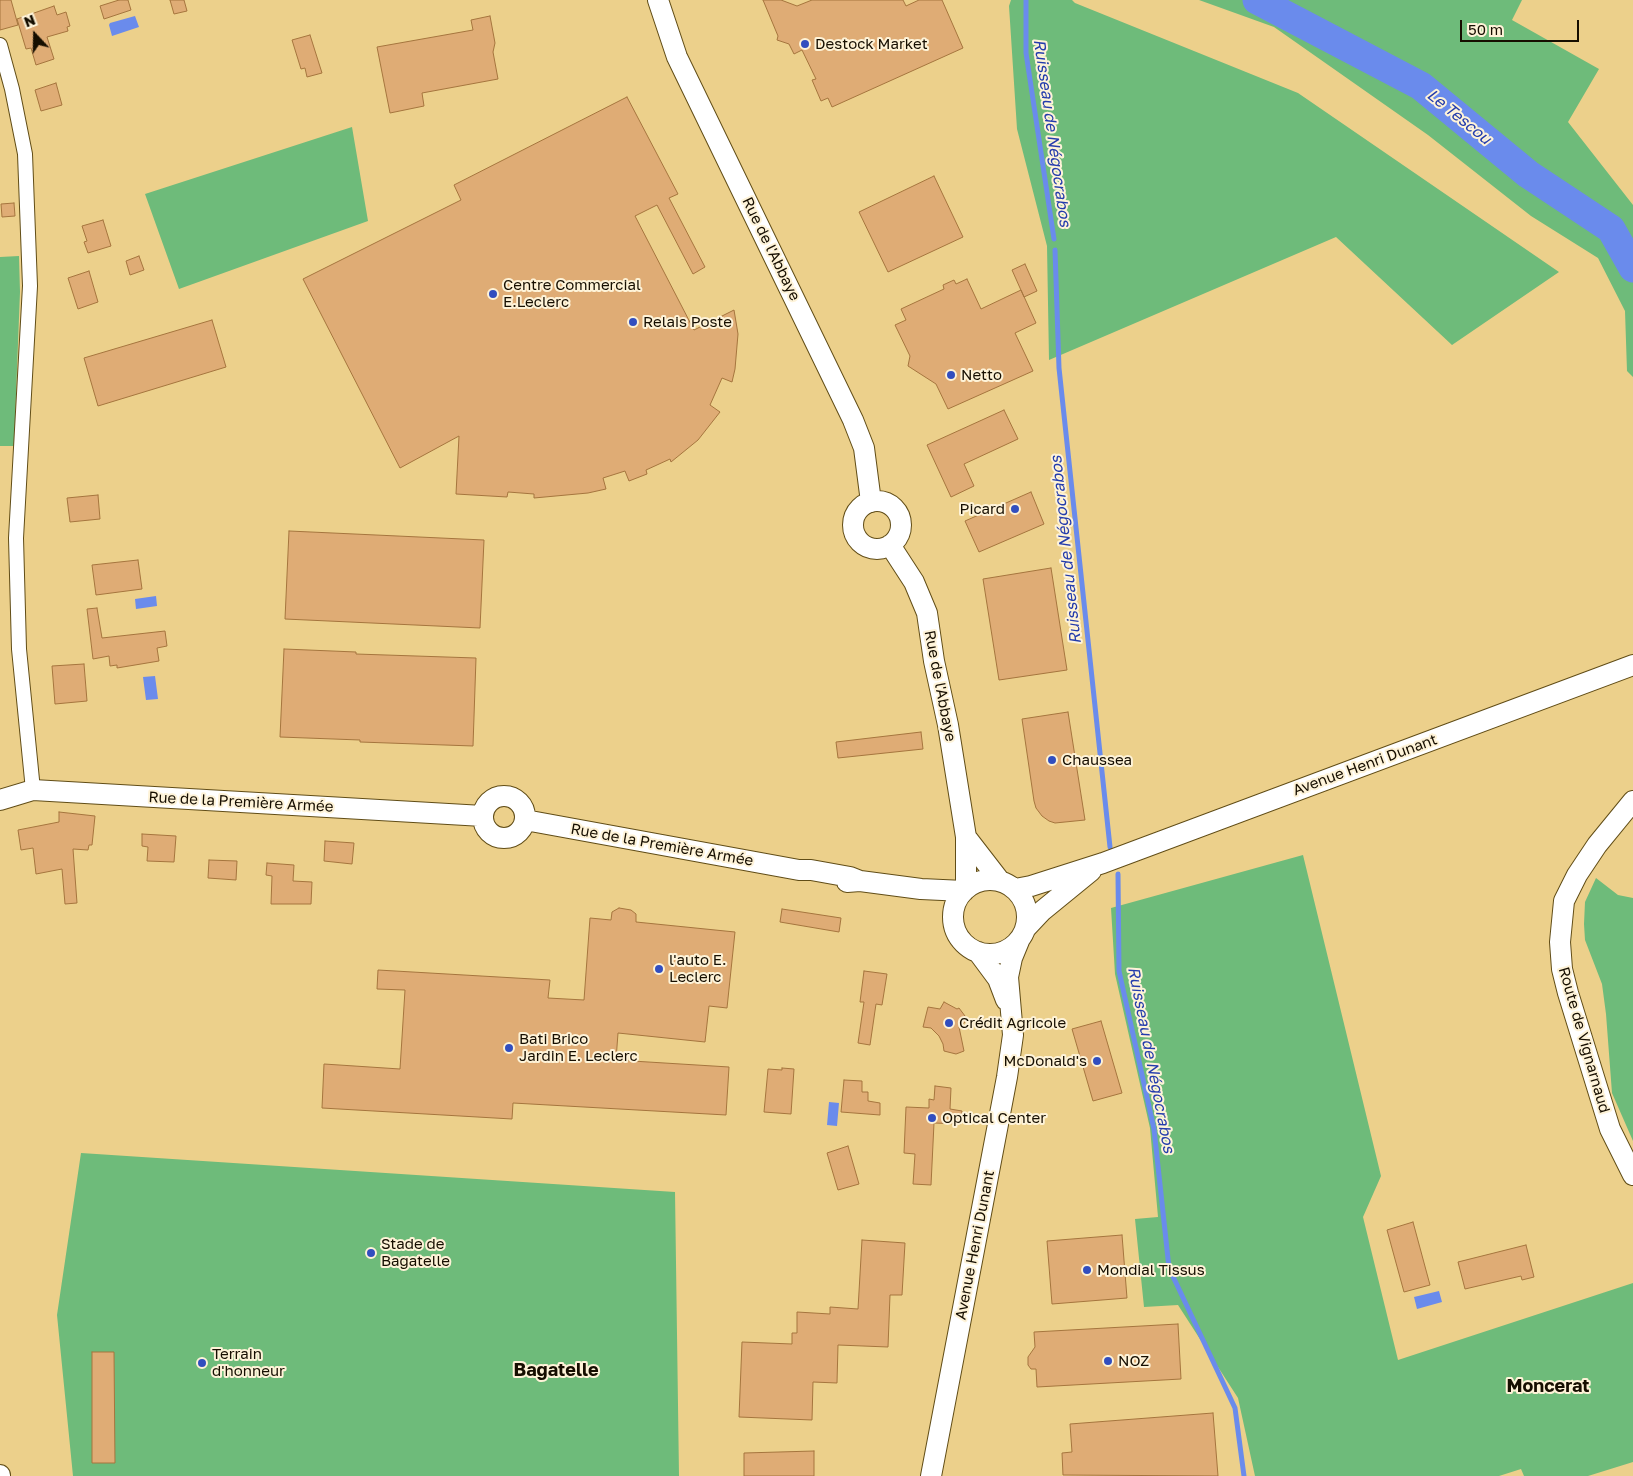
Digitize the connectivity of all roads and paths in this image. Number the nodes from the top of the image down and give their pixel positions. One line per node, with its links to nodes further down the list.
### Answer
1 (658, 0): 3 (main road, Rue de l'Abbaye)
2 (0, 46): 6 (street)
3 (871, 502): 4 (main road); 4 (main road)
4 (890, 545): 11 (main road, Rue de l'Abbaye)
5 (1631, 667): 12 (main road, Avenue Henri Dunant)
6 (32, 790): 7 (main road, Rue de la Première Armée); 9 (main road, Rue de la Première Armée)
7 (0, 800)
8 (1633, 801): 20 (main road, Route de Vignarnaud)
9 (483, 816): 10 (main road); 10 (main road)
10 (525, 820): 14 (main road, Rue de la Première Armée)
11 (966, 836): 13 (main road, Rue de l'Abbaye); 15 (main road, Rue de l'Abbaye)
12 (1103, 863): 13 (main road, Avenue Henri Dunant); 17 (main road, Avenue Henri Dunant)
13 (1008, 885): 15 (main road); 17 (main road)
14 (894, 886): 15 (main road, Rue de la Première Armée); 16 (main road, Rue de la Première Armée)
15 (965, 890): 16 (main road)
16 (953, 920): 18 (main road)
17 (1022, 935): 18 (main road); 19 (main road, Avenue Henri Dunant)
18 (978, 952): 19 (main road, Avenue Henri Dunant)
19 (1012, 1013): 21 (main road, Avenue Henri Dunant)
20 (1633, 1175)
21 (931, 1476)

